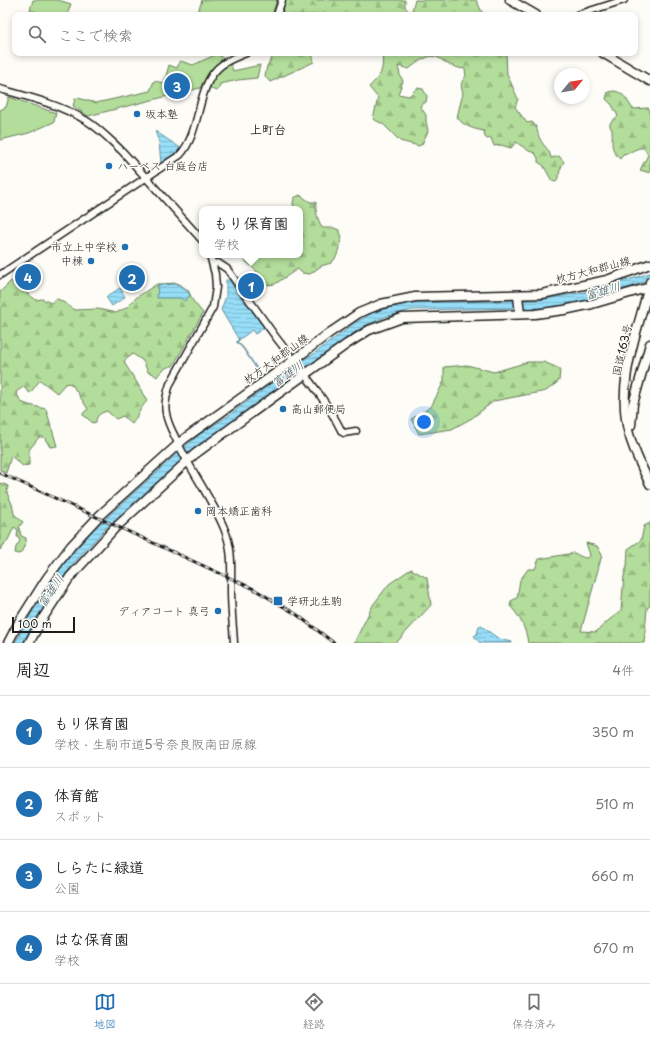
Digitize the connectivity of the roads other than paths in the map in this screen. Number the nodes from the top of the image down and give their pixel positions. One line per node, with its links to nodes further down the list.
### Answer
1 (282, 0): 4 (street)
2 (510, 0): 5 (main road)
3 (624, 0): 6 (street)
4 (278, 12)
5 (531, 12)
6 (586, 12)
7 (240, 56): 11 (street)
8 (607, 56): 9 (main road)
9 (650, 81)
10 (0, 89): 11 (street)
11 (146, 178): 12 (street); 16 (street)
12 (199, 237)
13 (211, 258): 14 (street)
14 (214, 264): 23 (street); 26 (street)
15 (650, 264): 19 (main road, 枚方大和郡山線)
16 (0, 274)
17 (650, 285): 18 (main road); 20 (main road, 国道163号)
18 (633, 292): 20 (main road); 21 (main road)
19 (518, 296): 21 (main road); 23 (main road, 枚方大和郡山線)
20 (645, 302): 27 (main road, 国道163号)
21 (520, 314): 24 (main road)
22 (650, 344): 27 (main road, 国道163号)
23 (294, 360): 24 (street); 26 (main road, 枚方大和郡山線)
24 (305, 375): 25 (street); 28 (main road)
25 (356, 430)
26 (178, 444): 28 (street); 30 (main road, 枚方大和郡山線)
27 (634, 447): 29 (main road, 国道163号)
28 (188, 463): 31 (main road); 32 (street)
29 (650, 484)
30 (8, 643)
31 (29, 643)
32 (234, 643)

